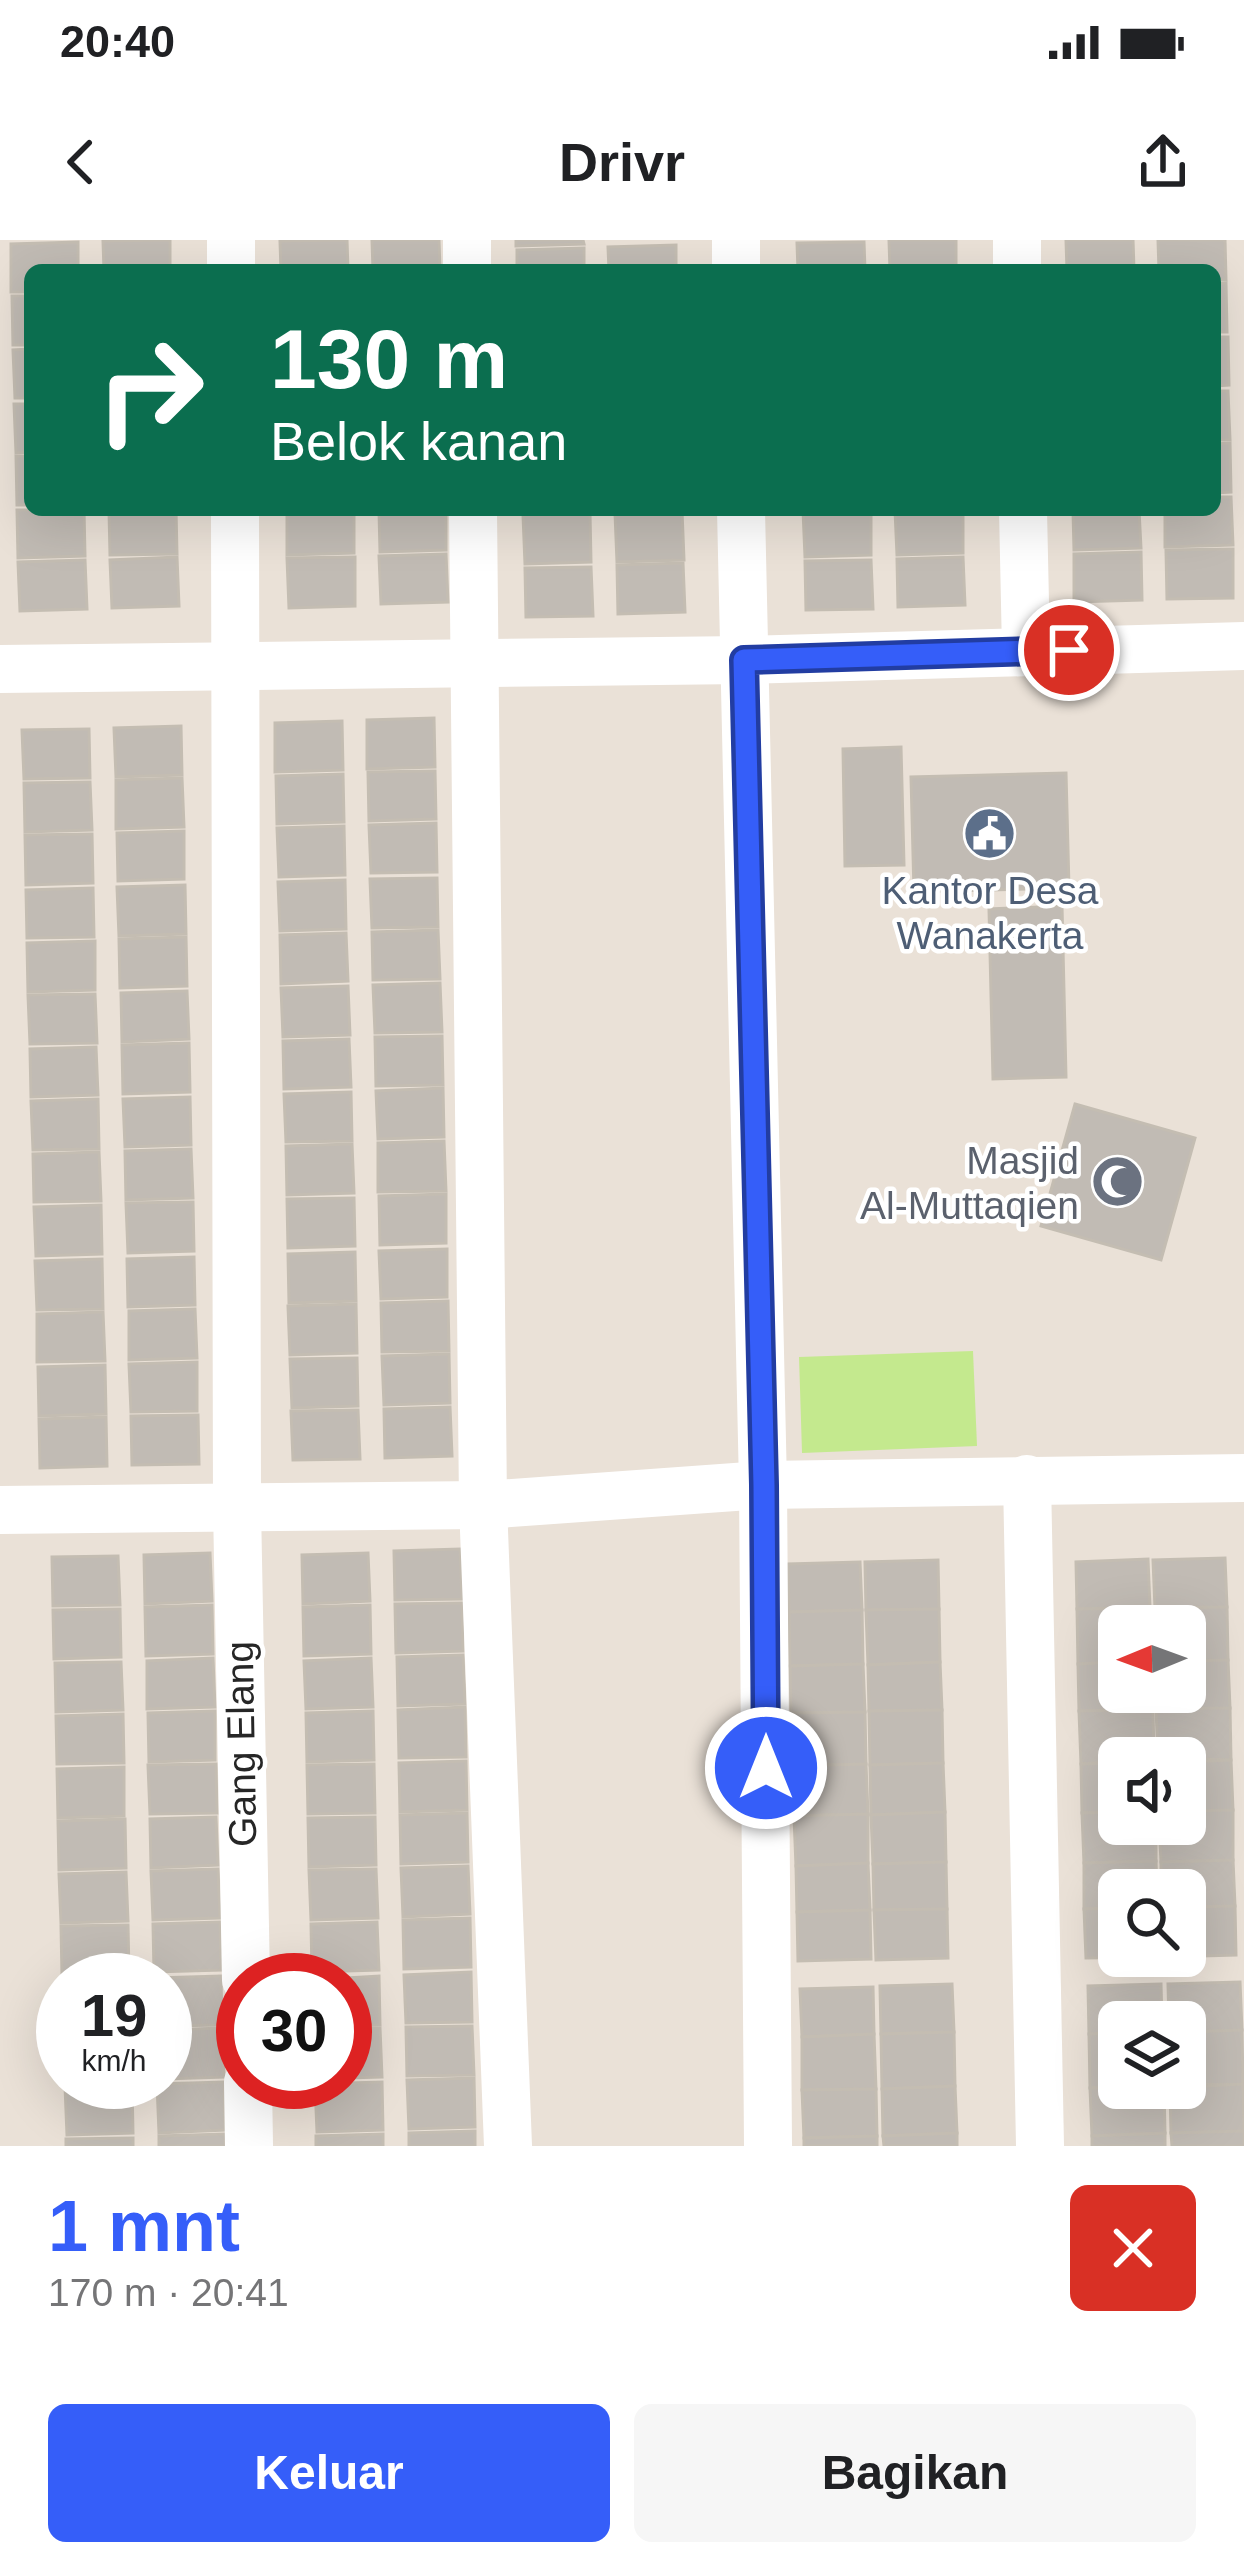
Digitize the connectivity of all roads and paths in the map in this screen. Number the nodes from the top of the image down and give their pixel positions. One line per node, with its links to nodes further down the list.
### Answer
1 (235, 516): 9 (street, Gang Elang)
2 (472, 516): 8 (street)
3 (741, 516): 7 (street)
4 (1022, 516): 6 (street)
5 (1244, 646): 6 (street)
6 (1026, 650): 7 (street)
7 (744, 660): 8 (street); 13 (street)
8 (476, 661): 9 (street); 14 (street)
9 (238, 665): 10 (street); 15 (street, Gang Elang)
10 (0, 669)
11 (1244, 1478): 12 (street)
12 (1027, 1479): 13 (street); 22 (street)
13 (764, 1485): 14 (street); 21 (street)
14 (483, 1505): 15 (street); 20 (street)
15 (237, 1507): 16 (street); 17 (street, Gang Elang)
16 (0, 1510)
17 (245, 1953)
18 (248, 2109): 19 (street)
19 (249, 2146)
20 (508, 2146)
21 (768, 2146)
22 (1040, 2146)

